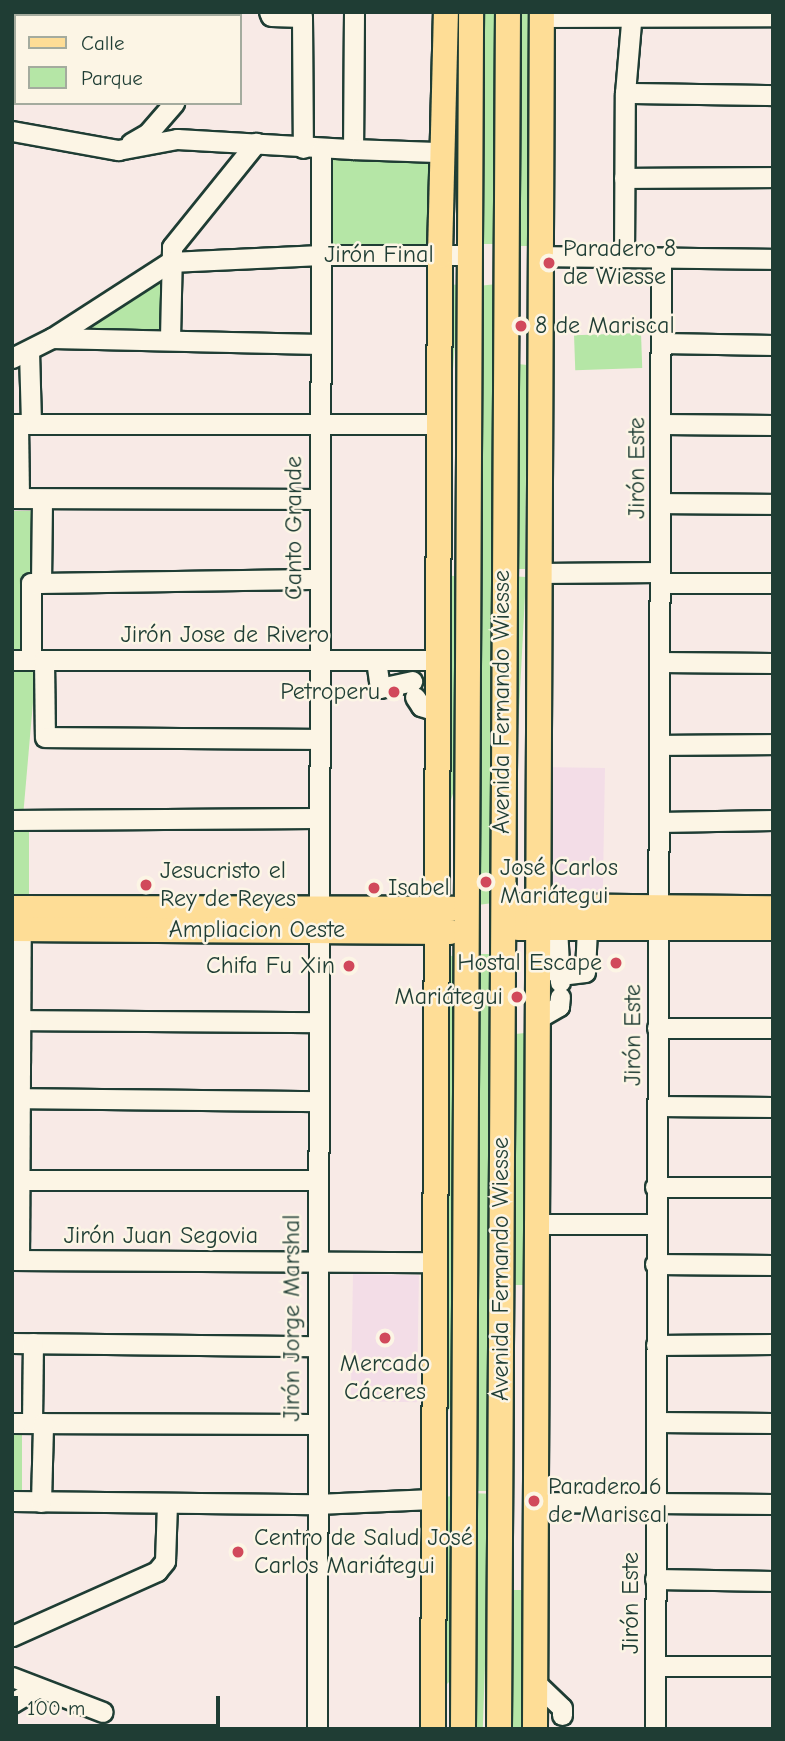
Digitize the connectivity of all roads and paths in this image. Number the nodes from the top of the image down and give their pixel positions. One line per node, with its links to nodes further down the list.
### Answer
1 (354, 12): 15 (street)
2 (446, 12): 17 (main road)
3 (471, 12): 22 (main road, Avenida Fernando Wiesse)
4 (508, 12): 23 (main road, Avenida Fernando Wiesse)
5 (269, 13): 14 (street, Canto Grande)
6 (631, 14): 7 (street); 8 (street); 9 (street)
7 (541, 15): 24 (main road, Avenida Fernando Wiesse)
8 (773, 16)
9 (625, 93): 10 (street); 19 (street)
10 (773, 94)
11 (172, 105): 16 (street)
12 (12, 131): 16 (street)
13 (256, 143): 14 (street); 16 (street); 28 (street)
14 (312, 148): 15 (street); 20 (street, Canto Grande)
15 (353, 149): 17 (street)
16 (118, 150)
17 (441, 152): 21 (main road)
18 (773, 177): 19 (street)
19 (624, 178): 25 (street)
20 (321, 255): 21 (street, Jirón Final); 28 (street, Jirón Final); 32 (street, Canto Grande)
21 (440, 255): 22 (street, Jirón Final); 37 (main road)
22 (471, 255): 23 (main road, Jirón Final); 71 (main road, Avenida Fernando Wiesse)
23 (505, 256): 24 (main road, Jirón Final); 66 (main road, Avenida Fernando Wiesse)
24 (541, 256): 25 (street, Jirón Final); 45 (main road, Avenida Fernando Wiesse)
25 (624, 257): 26 (street, Jirón Final)
26 (661, 258): 27 (street, Jirón Final); 31 (street, Jirón Este)
27 (773, 259)
28 (170, 262): 29 (street); 30 (street)
29 (52, 338): 30 (street); 34 (street)
30 (170, 338): 32 (street)
31 (662, 343): 33 (street); 38 (street, Jirón Este)
32 (320, 344): 35 (street, Canto Grande)
33 (773, 345)
34 (21, 354): 36 (street)
35 (320, 423): 36 (street); 37 (street); 42 (street, Canto Grande)
36 (20, 424): 40 (street)
37 (440, 424): 53 (main road)
38 (662, 424): 39 (street); 43 (street, Jirón Este)
39 (773, 425)
40 (15, 498): 41 (street)
41 (42, 499): 42 (street); 48 (street)
42 (319, 499): 47 (street, Canto Grande)
43 (662, 503): 44 (street); 46 (street, Jirón Este)
44 (773, 504)
45 (538, 573): 46 (street); 72 (main road, Avenida Fernando Wiesse)
46 (660, 578): 49 (street); 54 (street, Jirón Este)
47 (318, 579): 48 (street); 50 (street, Canto Grande)
48 (36, 583): 51 (street)
49 (773, 583)
50 (318, 658): 51 (street, Jirón Jose de Rivero); 52 (street, Jirón Jose de Rivero); 58 (street, Canto Grande)
51 (29, 660): 58 (street)
52 (376, 660): 53 (street, Jirón Jose de Rivero); 56 (street)
53 (430, 661): 56 (street); 57 (main road)
54 (659, 662): 55 (street); 60 (street, Jirón Este)
55 (773, 663)
56 (413, 687): 57 (street)
57 (438, 712): 70 (main road)
58 (317, 739): 61 (street, Canto Grande)
59 (773, 744): 60 (street)
60 (660, 746): 64 (street, Jirón Este)
61 (316, 818): 62 (street); 68 (street, Canto Grande)
62 (12, 820)
63 (773, 820): 64 (street)
64 (659, 822): 69 (street, Jirón Este)
65 (773, 908): 69 (main road)
66 (501, 917): 71 (main road, Ampliacion Oeste); 72 (main road, Ampliacion Oeste); 130 (main road, Avenida Fernando Wiesse)
67 (17, 918): 68 (main road, Ampliacion Oeste); 77 (street)
68 (316, 918): 70 (main road, Ampliacion Oeste); 79 (street, Jirón Jorge Marshal)
69 (658, 918): 72 (main road); 73 (main road); 74 (main road); 80 (street, Jirón Este)
70 (436, 920): 71 (main road, Ampliacion Oeste); 94 (main road)
71 (468, 920): 121 (main road, Avenida Fernando Wiesse)
72 (543, 920): 73 (main road); 75 (main road, Avenida Fernando Wiesse); 76 (street)
73 (587, 928): 76 (street)
74 (773, 928)
75 (535, 957): 76 (street); 78 (main road, Avenida Fernando Wiesse)
76 (560, 985): 78 (street)
77 (16, 1020): 79 (street); 82 (street)
78 (535, 1020): 90 (main road, Avenida Fernando Wiesse)
79 (316, 1022): 83 (street, Jirón Jorge Marshal)
80 (657, 1028): 81 (street); 84 (street, Jirón Este)
81 (773, 1028)
82 (16, 1098): 83 (street); 86 (street)
83 (316, 1101): 87 (street, Jirón Jorge Marshal)
84 (657, 1106): 85 (street); 88 (street, Jirón Este)
85 (773, 1107)
86 (16, 1180): 87 (street); 92 (street)
87 (316, 1180): 93 (street, Jirón Jorge Marshal)
88 (655, 1187): 89 (street); 91 (street, Jirón Este)
89 (773, 1187)
90 (534, 1224): 91 (street); 110 (main road, Avenida Fernando Wiesse)
91 (655, 1224): 95 (street, Jirón Este)
92 (15, 1260): 93 (street, Jirón Juan Segovia)
93 (316, 1260): 94 (street, Jirón Juan Segovia); 101 (street, Jirón Jorge Marshal)
94 (436, 1262): 107 (main road)
95 (655, 1264): 96 (street); 100 (street, Jirón Este)
96 (773, 1265)
97 (12, 1343): 98 (street)
98 (33, 1343): 101 (street); 104 (street)
99 (773, 1344): 100 (street)
100 (656, 1345): 102 (street, Jirón Este)
101 (316, 1346): 106 (street, Jirón Jorge Marshal)
102 (656, 1422): 105 (street); 111 (street, Jirón Este)
103 (12, 1423): 104 (street)
104 (37, 1423): 106 (street); 109 (street)
105 (773, 1423)
106 (316, 1424): 112 (street, Jirón Jorge Marshal)
107 (433, 1499): 112 (street); 127 (main road)
108 (12, 1501): 109 (street)
109 (41, 1502): 114 (street)
110 (533, 1502): 111 (street); 122 (main road, Avenida Fernando Wiesse)
111 (655, 1503): 113 (street); 115 (street, Jirón Este)
112 (317, 1504): 114 (street); 128 (street, Jirón Jorge Marshal)
113 (773, 1504)
114 (167, 1505): 117 (street)
115 (655, 1579): 116 (street); 118 (street, Jirón Este)
116 (773, 1581)
117 (12, 1636)
118 (655, 1666): 119 (street); 132 (street, Jirón Este)
119 (773, 1666)
120 (12, 1677): 123 (street)
121 (464, 1682): 127 (main road); 129 (main road, Avenida Fernando Wiesse)
122 (535, 1682): 126 (street); 131 (main road, Avenida Fernando Wiesse)
123 (37, 1688): 124 (street); 125 (street)
124 (12, 1703)
125 (103, 1712)
126 (562, 1716)
127 (430, 1719)
128 (317, 1729)
129 (463, 1729)
130 (499, 1729)
131 (535, 1729)
132 (655, 1729)

